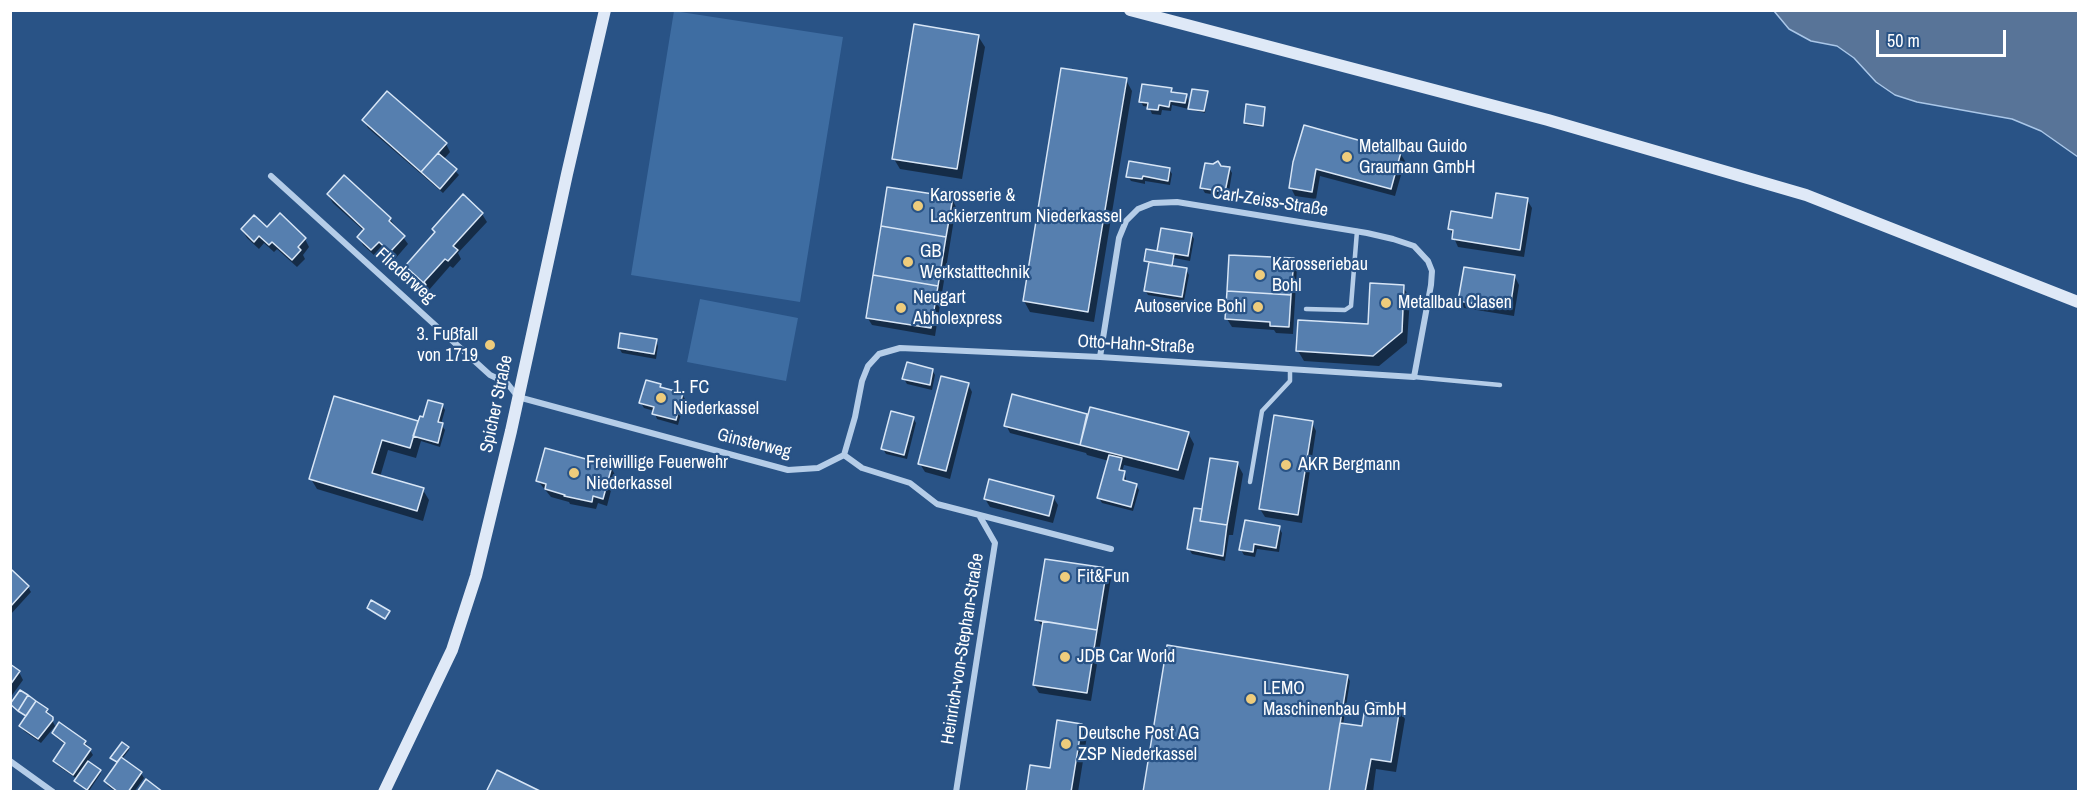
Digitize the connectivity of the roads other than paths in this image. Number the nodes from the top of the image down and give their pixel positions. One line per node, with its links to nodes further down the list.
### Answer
1 (605, 10): 11 (main road, Spicher Straße)
2 (1130, 10): 5 (main road)
3 (271, 176): 11 (street, Fliederweg)
4 (1357, 231): 6 (lane); 7 (street, Carl-Zeiss-Straße); 9 (street, Carl-Zeiss-Straße)
5 (2079, 302)
6 (1306, 309)
7 (1100, 357): 8 (street, Otto-Hahn-Straße); 12 (street, Otto-Hahn-Straße)
8 (1290, 369): 9 (street, Otto-Hahn-Straße); 13 (lane)
9 (1414, 377): 10 (lane, Otto-Hahn-Straße)
10 (1500, 385)
11 (518, 397): 12 (street, Ginsterweg); 18 (main road, Spicher Straße)
12 (844, 454): 14 (street)
13 (1250, 482)
14 (979, 515): 15 (street); 19 (street, Heinrich-von-Stephan-Straße)
15 (1111, 549)
16 (10, 760): 17 (street)
17 (52, 792)
18 (384, 792)
19 (956, 792)

